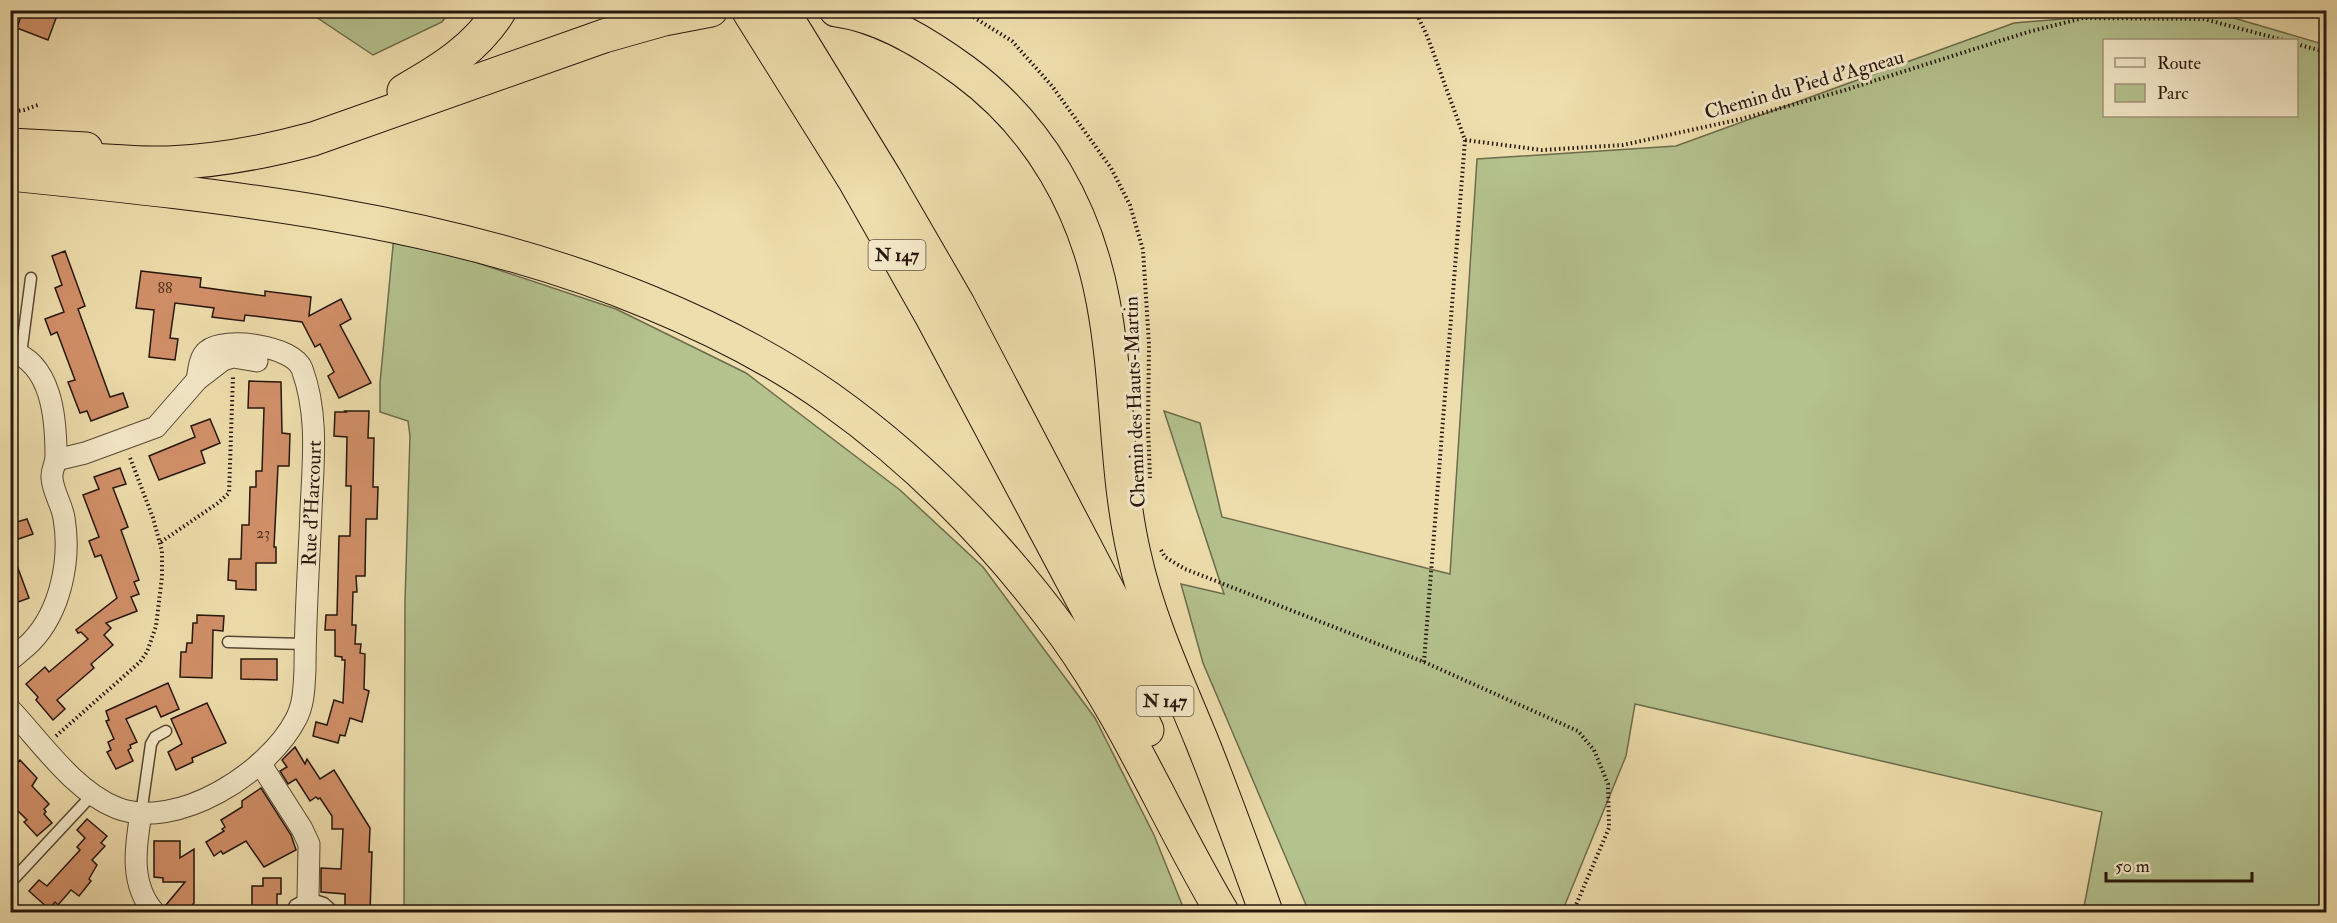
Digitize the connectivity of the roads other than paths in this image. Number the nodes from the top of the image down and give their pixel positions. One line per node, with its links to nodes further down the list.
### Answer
1 (500, 10): 6 (highway)
2 (711, 10): 7 (highway)
3 (748, 10): 29 (highway, N 147)
4 (782, 10): 30 (highway, N 147)
5 (836, 10): 30 (highway)
6 (10, 146)
7 (10, 155)
8 (10, 174): 29 (highway)
9 (31, 278): 10 (lane)
10 (16, 352): 13 (street)
11 (300, 365): 12 (street); 12 (street); 15 (street, Rue d'Harcourt)
12 (197, 380): 13 (street)
13 (56, 460): 16 (street)
14 (228, 642): 15 (lane)
15 (305, 644): 19 (street, Rue d'Harcourt)
16 (10, 660)
17 (10, 709): 20 (street, Rue d'Harcourt)
18 (166, 731): 21 (lane)
19 (260, 763): 21 (street, Rue d'Harcourt); 23 (street)
20 (92, 795): 21 (street, Rue d'Harcourt); 22 (lane)
21 (141, 814): 26 (street)
22 (10, 883)
23 (308, 898): 27 (lane); 28 (lane)
24 (10, 907): 25 (lane)
25 (13, 912)
26 (154, 912)
27 (291, 912)
28 (334, 912)
29 (1224, 912)
30 (1266, 912)

